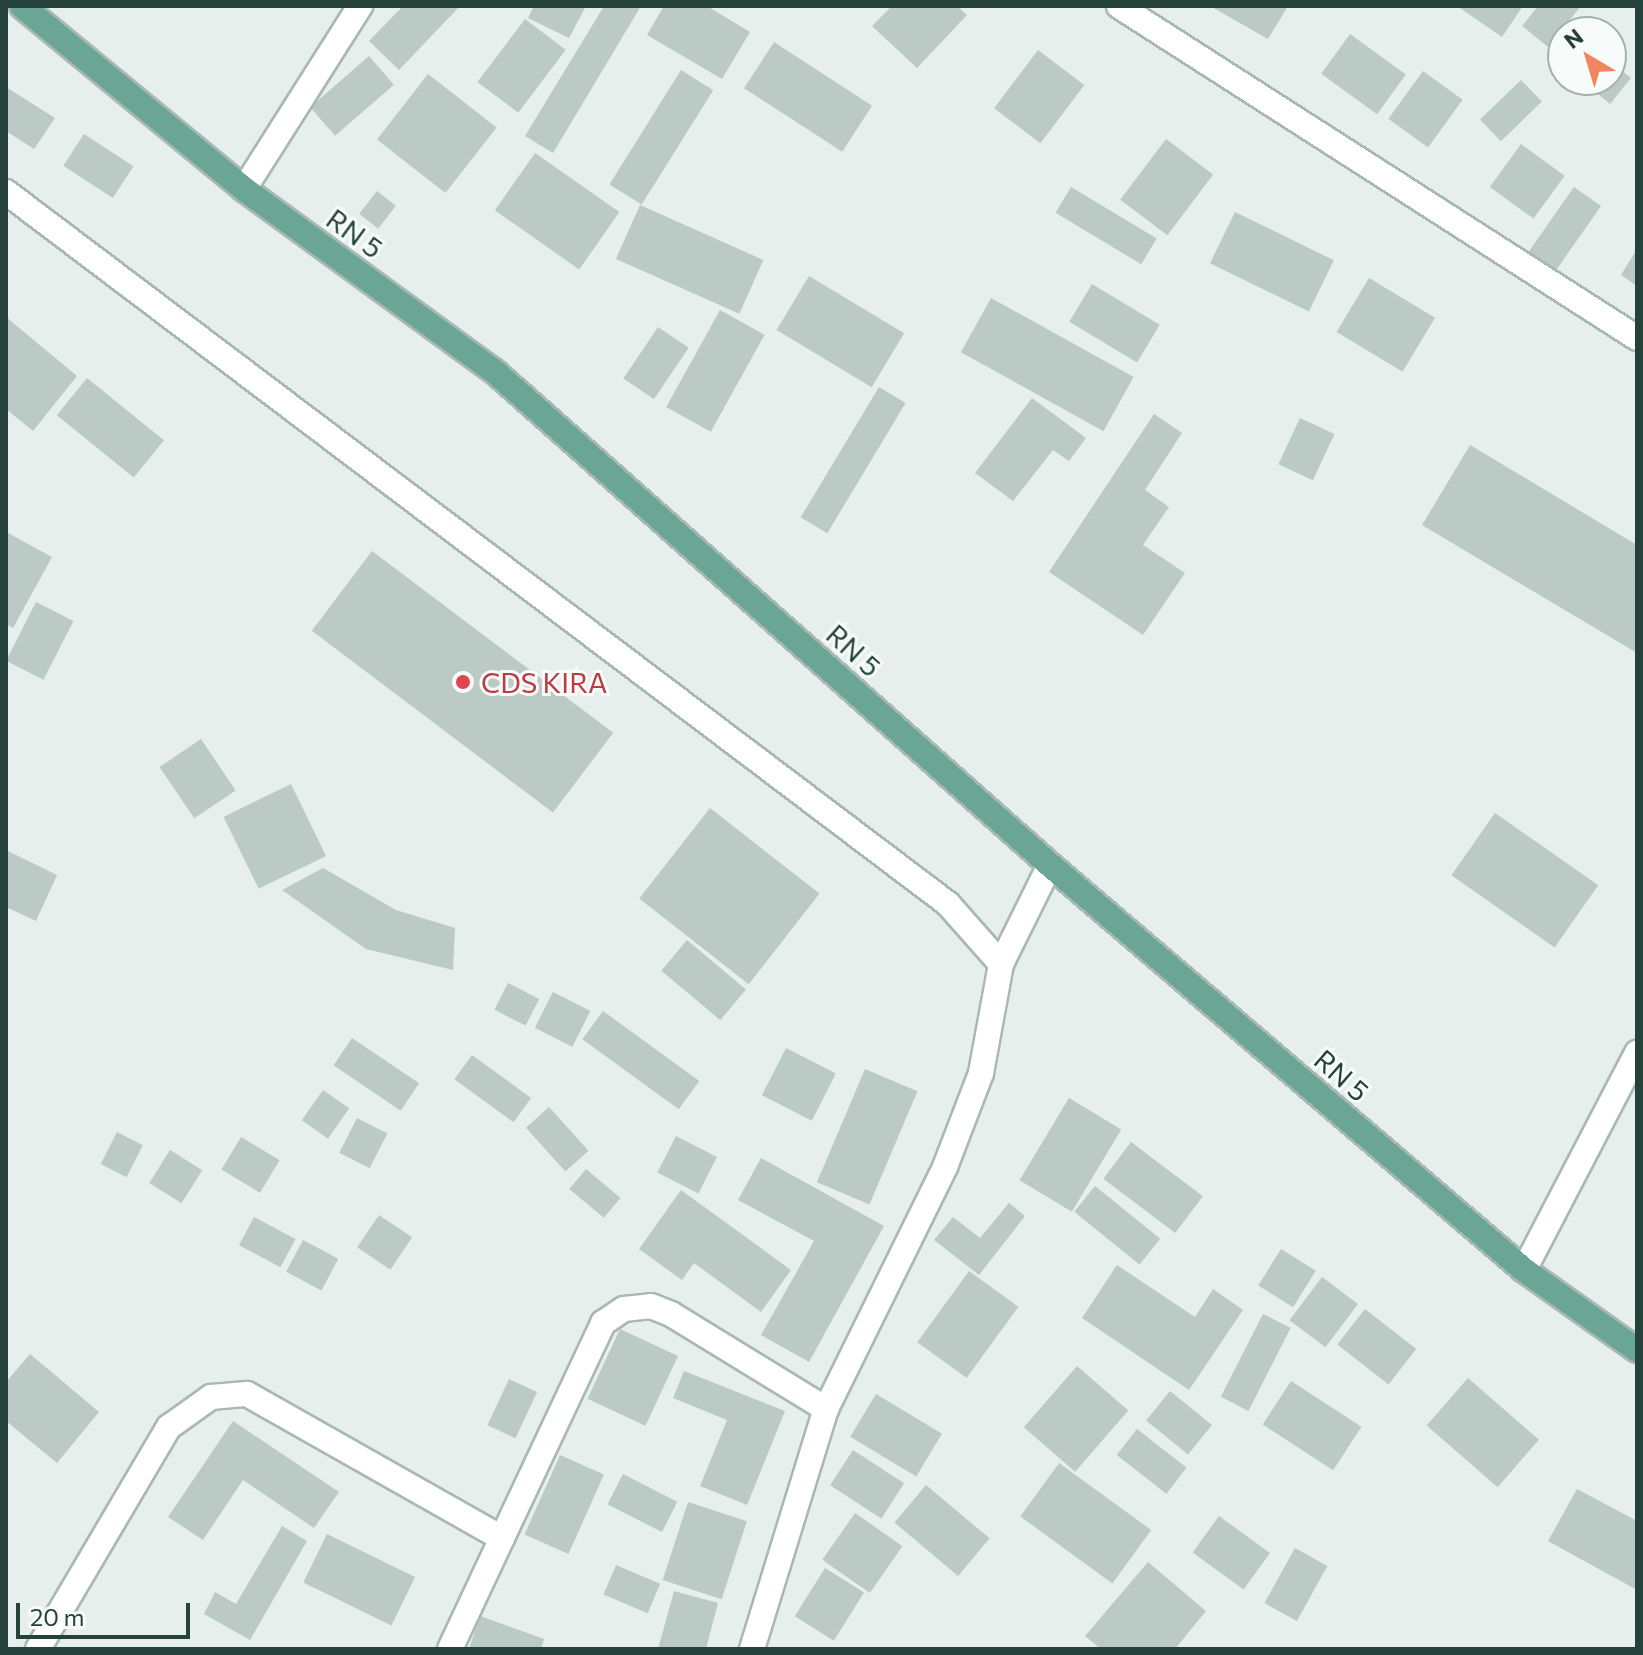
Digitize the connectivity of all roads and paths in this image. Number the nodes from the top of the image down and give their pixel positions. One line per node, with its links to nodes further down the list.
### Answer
1 (22, 6): 4 (main road, RN 5 / RN 5)
2 (360, 6): 4 (street)
3 (1119, 6): 6 (street)
4 (244, 189): 7 (main road, RN 5 / RN 5)
5 (6, 192): 8 (street)
6 (1637, 338)
7 (1050, 865): 8 (street); 10 (main road, RN 5 / RN 5)
8 (1001, 964): 12 (street)
9 (1637, 1053): 10 (street)
10 (1524, 1270): 11 (main road, RN 5 / RN 5)
11 (1637, 1350)
12 (826, 1409): 13 (street); 16 (street)
13 (502, 1538): 14 (street); 15 (street)
14 (38, 1649)
15 (450, 1649)
16 (752, 1649)

